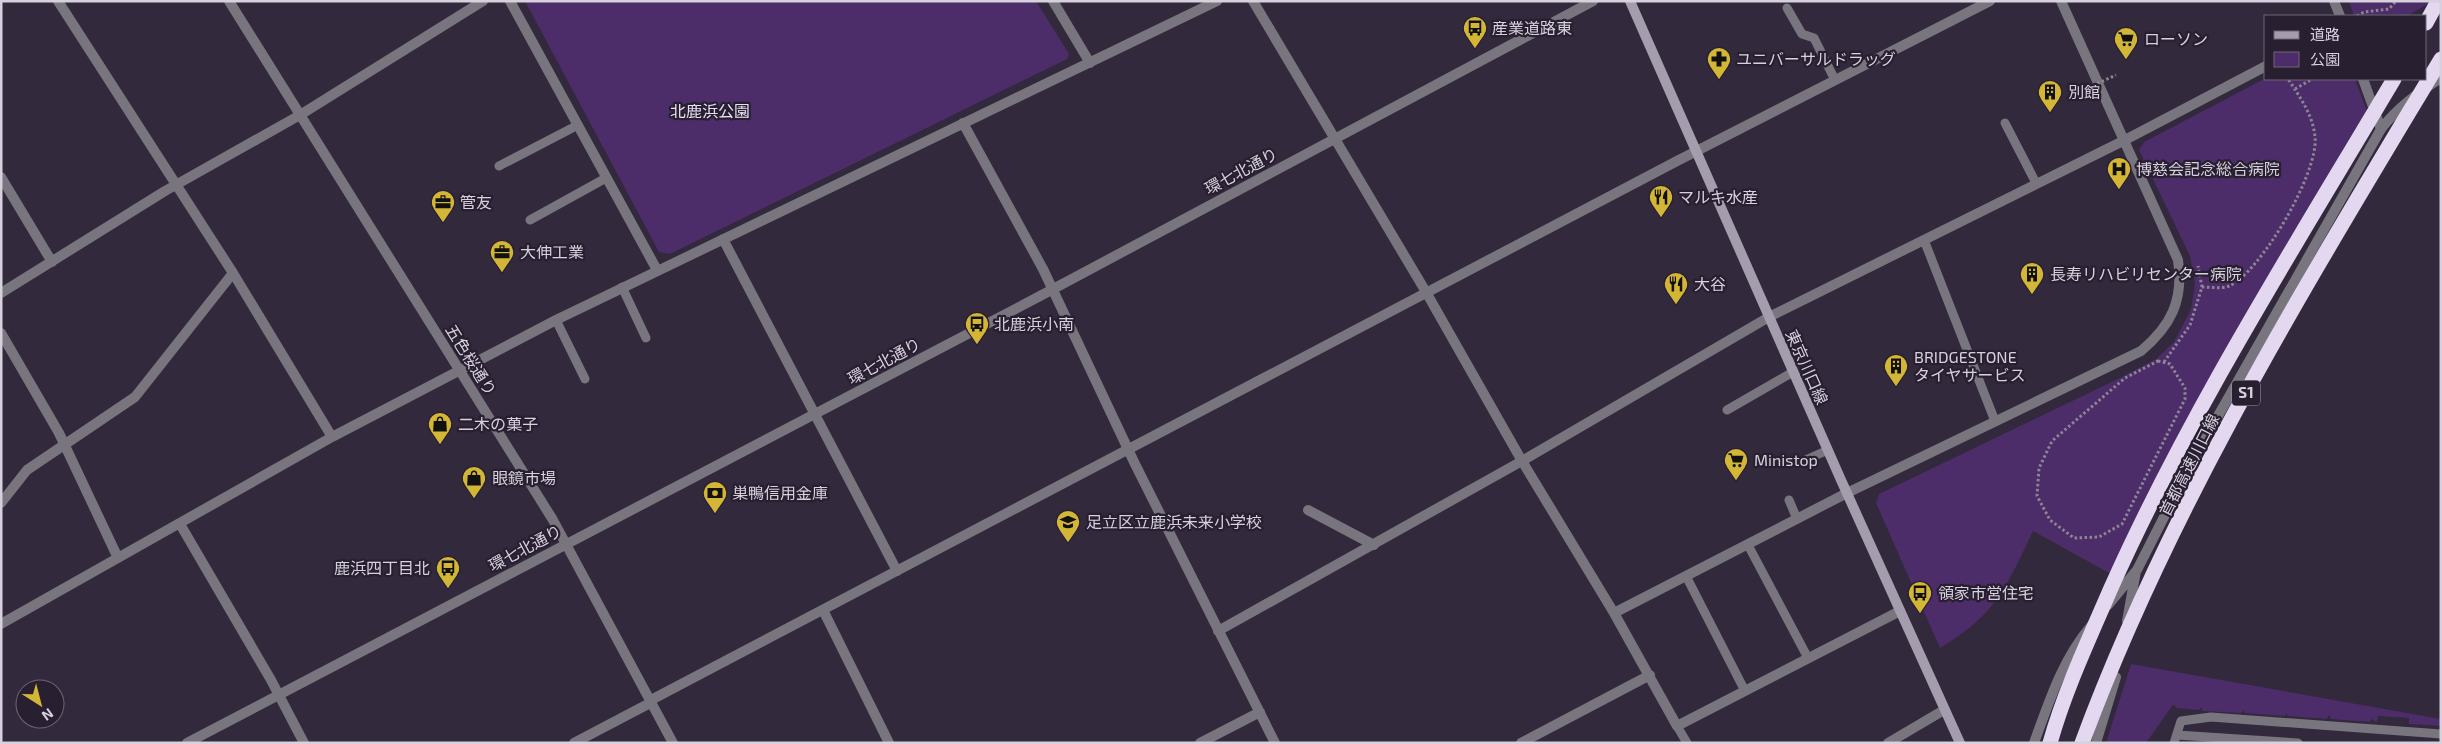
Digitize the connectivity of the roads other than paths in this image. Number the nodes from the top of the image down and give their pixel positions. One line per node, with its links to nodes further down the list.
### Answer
1 (58, 1): 36 (street)
2 (229, 1): 24 (street, 五色桜通り)
3 (483, 1): 24 (street)
4 (510, 1): 27 (street)
5 (1053, 1): 18 (street)
6 (1217, 1): 18 (street)
7 (1253, 1): 29 (street)
8 (1593, 1): 29 (street, 環七北通り)
9 (1630, 1): 31 (main road, 東京川口線)
10 (1990, 1): 21 (street)
11 (2061, 1): 30 (street)
12 (2334, 1): 15 (street)
13 (2438, 1): 16 (highway)
14 (1787, 8): 21 (lane)
15 (2340, 15)
16 (2427, 21)
17 (2441, 59): 104 (highway, 首都高速川口線 / S1, bridge)
18 (1090, 63): 26 (street)
19 (2264, 67): 30 (street)
20 (2441, 78): 28 (street)
21 (1835, 80): 31 (street)
22 (2363, 80): 28 (street)
23 (2393, 80): 103 (highway, 首都高速川口線 / S1, bridge)
24 (300, 116): 36 (street); 51 (street, 五色桜通り)
25 (2005, 122): 35 (lane)
26 (963, 123): 38 (street); 44 (street)
27 (578, 125): 32 (lane); 34 (street)
28 (2381, 129): 73 (street)
29 (1334, 138): 44 (street, 環七北通り); 45 (street)
30 (2125, 140): 35 (street); 56 (street)
31 (1697, 151): 45 (street); 47 (main road, 東京川口線)
32 (499, 166)
33 (1, 177): 40 (street)
34 (606, 178): 37 (lane); 41 (street)
35 (2036, 183): 39 (street)
36 (176, 185): 40 (street); 42 (street)
37 (530, 220)
38 (723, 239): 41 (street); 55 (street)
39 (1924, 240): 47 (street); 56 (lane)
40 (52, 262): 46 (street)
41 (657, 270): 43 (street)
42 (233, 273): 57 (street); 58 (street)
43 (622, 287): 48 (street); 50 (lane)
44 (1052, 289): 55 (street, 環七北通り); 59 (street)
45 (1426, 292): 59 (street); 61 (street)
46 (1, 293)
47 (1769, 317): 52 (main road, 東京川口線); 61 (street)
48 (556, 320): 51 (street); 53 (lane)
49 (1, 333): 58 (street)
50 (646, 338)
51 (460, 370): 57 (street); 69 (street, 五色桜通り)
52 (1793, 372): 54 (lane); 60 (main road, 東京川口線)
53 (585, 379)
54 (1727, 410)
55 (814, 414): 69 (street, 環七北通り); 74 (street)
56 (1995, 421): 63 (street)
57 (332, 437): 68 (street)
58 (63, 444): 65 (street); 72 (street)
59 (1128, 450): 74 (street); 80 (street)
60 (1828, 450): 62 (lane); 63 (main road, 東京川口線)
61 (1522, 462): 70 (street); 78 (street)
62 (1801, 462)
63 (1847, 493): 67 (street); 77 (main road, 東京川口線)
64 (1789, 500): 67 (lane)
65 (1, 503)
66 (1308, 510): 70 (street)
67 (1797, 519): 71 (street)
68 (180, 524): 72 (street); 84 (street)
69 (567, 543): 84 (street, 環七北通り); 85 (street, 五色桜通り)
70 (1374, 545): 80 (street)
71 (1748, 545): 75 (street); 81 (lane)
72 (118, 558): 79 (street)
73 (2137, 570): 102 (street); 105 (street)
74 (897, 571): 76 (street)
75 (1686, 576): 78 (street); 83 (lane)
76 (823, 610): 85 (street); 95 (street)
77 (1900, 611): 81 (street); 86 (main road, 東京川口線)
78 (1614, 613): 82 (street)
79 (1, 624)
80 (1218, 631): 87 (street)
81 (1808, 658): 83 (street)
82 (1650, 675): 88 (street); 98 (street)
83 (1745, 691): 88 (street)
84 (279, 695): 91 (street, 環七北通り); 92 (street)
85 (651, 701): 93 (street); 94 (street, 五色桜通り)
86 (1944, 710): 100 (street); 101 (main road, 東京川口線)
87 (1260, 712): 96 (street); 97 (street)
88 (1677, 726): 99 (lane)
89 (2441, 734): 90 (lane)
90 (2176, 739): 106 (lane)
91 (187, 743)
92 (304, 743)
93 (574, 743)
94 (673, 743)
95 (889, 743)
96 (1200, 743)
97 (1275, 743)
98 (1521, 743)
99 (1687, 743)
100 (1888, 743)
101 (1960, 743)
102 (2034, 743)
103 (2050, 743)
104 (2082, 743)
105 (2096, 743)
106 (2298, 743)

